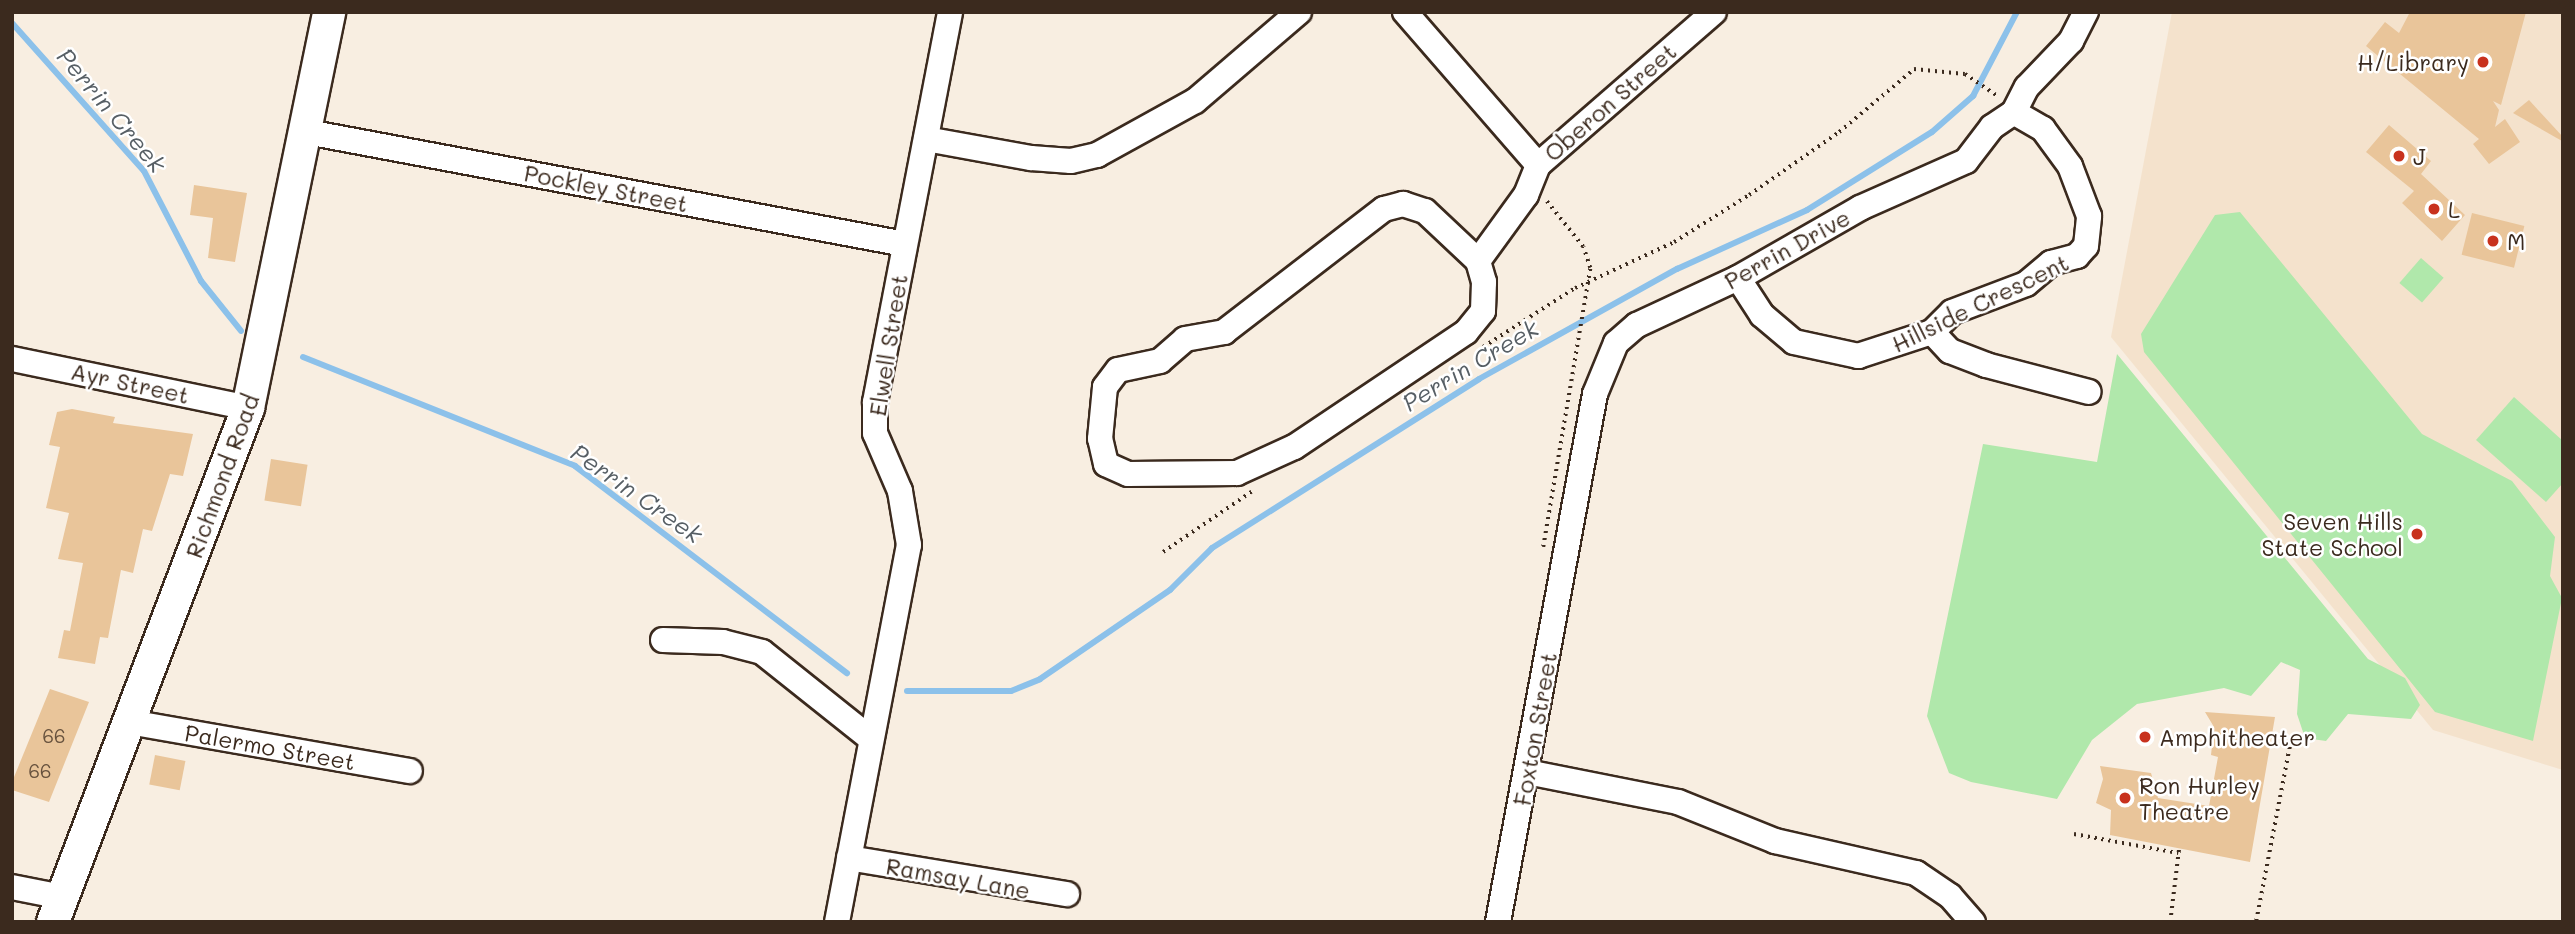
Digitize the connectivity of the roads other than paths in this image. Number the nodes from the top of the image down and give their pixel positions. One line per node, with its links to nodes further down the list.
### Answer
1 (329, 12): 8 (main road, Richmond Road)
2 (950, 12): 9 (street, Elwell Street)
3 (1299, 12): 9 (street)
4 (1405, 12): 10 (street)
5 (1714, 12): 10 (street, Oberon Street)
6 (2086, 12): 7 (street, Perrin Drive)
7 (2009, 106): 13 (street, Perrin Drive); 14 (street, Hillside Crescent)
8 (307, 132): 11 (street, Pockley Street); 17 (main road, Richmond Road)
9 (926, 139): 11 (street, Elwell Street)
10 (1535, 174): 12 (street, Oberon Street)
11 (905, 244): 21 (street, Elwell Street)
12 (1478, 261): 12 (street)
13 (1738, 278): 14 (street, Hillside Crescent); 18 (street, Perrin Drive)
14 (1932, 332): 16 (street)
15 (12, 359): 17 (street, Ayr Street)
16 (2089, 392)
17 (248, 408): 20 (main road, Richmond Road)
18 (1570, 535): 23 (street, Foxton Street)
19 (663, 640): 21 (street)
20 (129, 722): 22 (street, Palermo Street); 27 (main road, Richmond Road)
21 (871, 739): 24 (street, Elwell Street)
22 (410, 771)
23 (1527, 772): 29 (street, Foxton Street); 30 (street)
24 (849, 858): 26 (street, Ramsay Lane); 28 (street, Elwell Street)
25 (12, 887): 27 (street)
26 (1066, 894)
27 (58, 909)
28 (837, 922)
29 (1498, 922)
30 (1973, 922)

